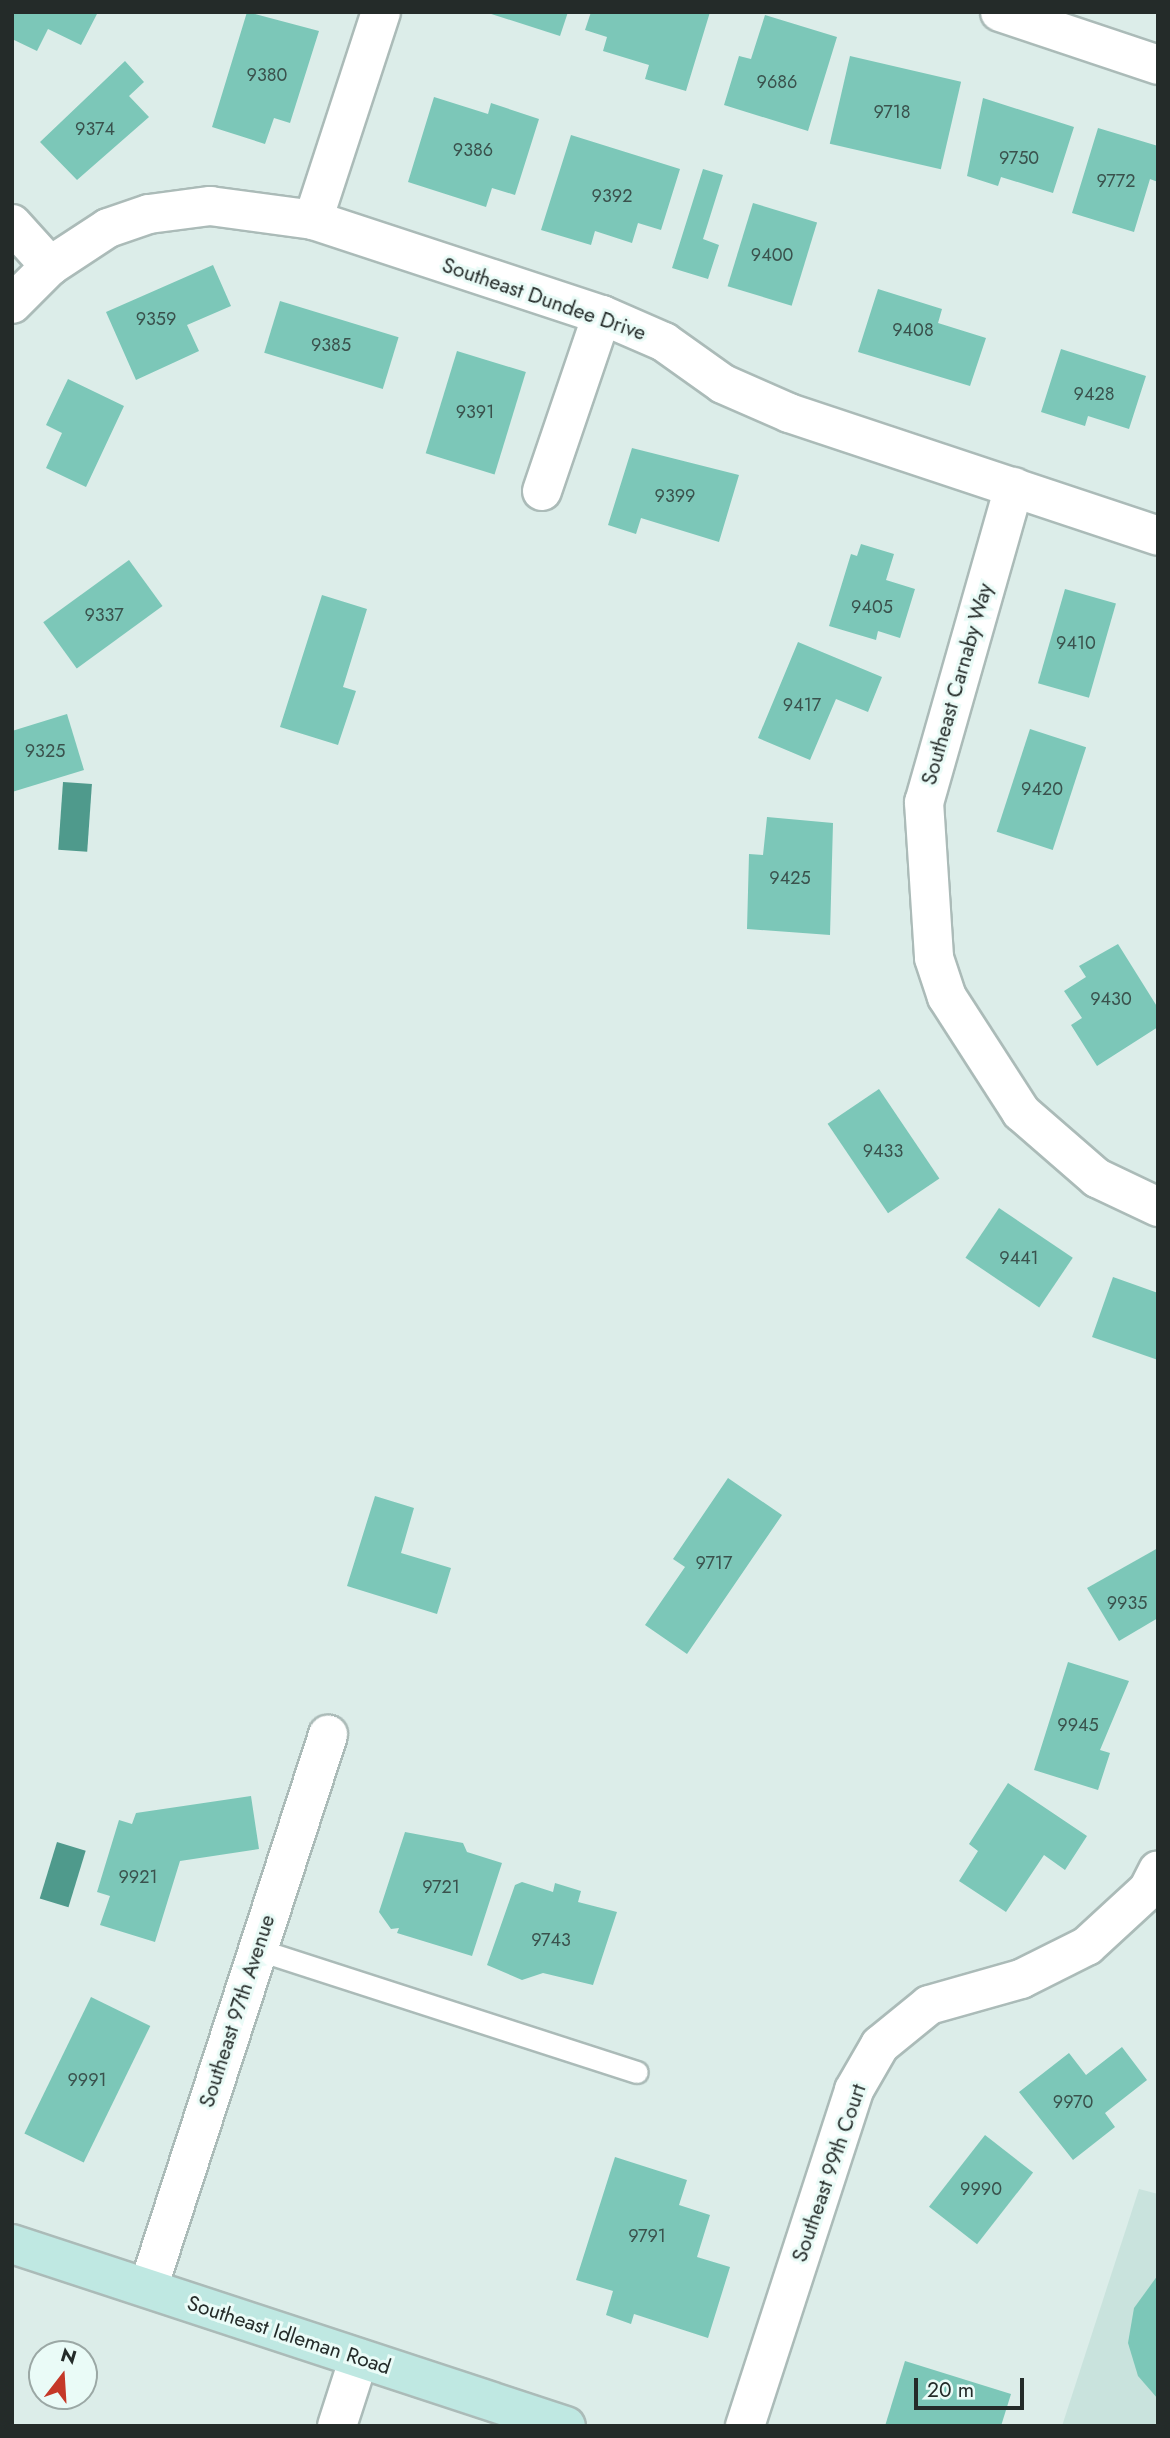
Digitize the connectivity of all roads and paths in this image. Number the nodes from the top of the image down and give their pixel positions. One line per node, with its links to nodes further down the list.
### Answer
1 (381, 12): 5 (street)
2 (1000, 12): 3 (street)
3 (1082, 25): 4 (street)
4 (1158, 65)
5 (313, 220): 7 (street, Southeast Dundee Drive); 9 (street, Southeast Dundee Drive)
6 (12, 224): 7 (street)
7 (50, 266): 8 (street, Southeast Dundee Drive)
8 (12, 304)
9 (602, 315): 10 (street, Southeast Dundee Drive); 11 (street)
10 (1014, 487): 12 (street, Southeast Dundee Drive); 13 (street, Southeast Carnaby Way)
11 (542, 491)
12 (1158, 536)
13 (1158, 1207)
14 (328, 1735): 16 (street, Southeast 97th Avenue)
15 (1158, 1870): 23 (street, Southeast 99th Court)
16 (256, 1949): 17 (lane); 19 (street, Southeast 97th Avenue)
17 (637, 2071)
18 (12, 2244): 19 (main road, Southeast Idleman Road)
19 (148, 2288): 20 (main road, Southeast Idleman Road)
20 (359, 2358): 21 (street); 22 (main road, Southeast Idleman Road)
21 (337, 2426)
22 (566, 2426)
23 (746, 2426)

